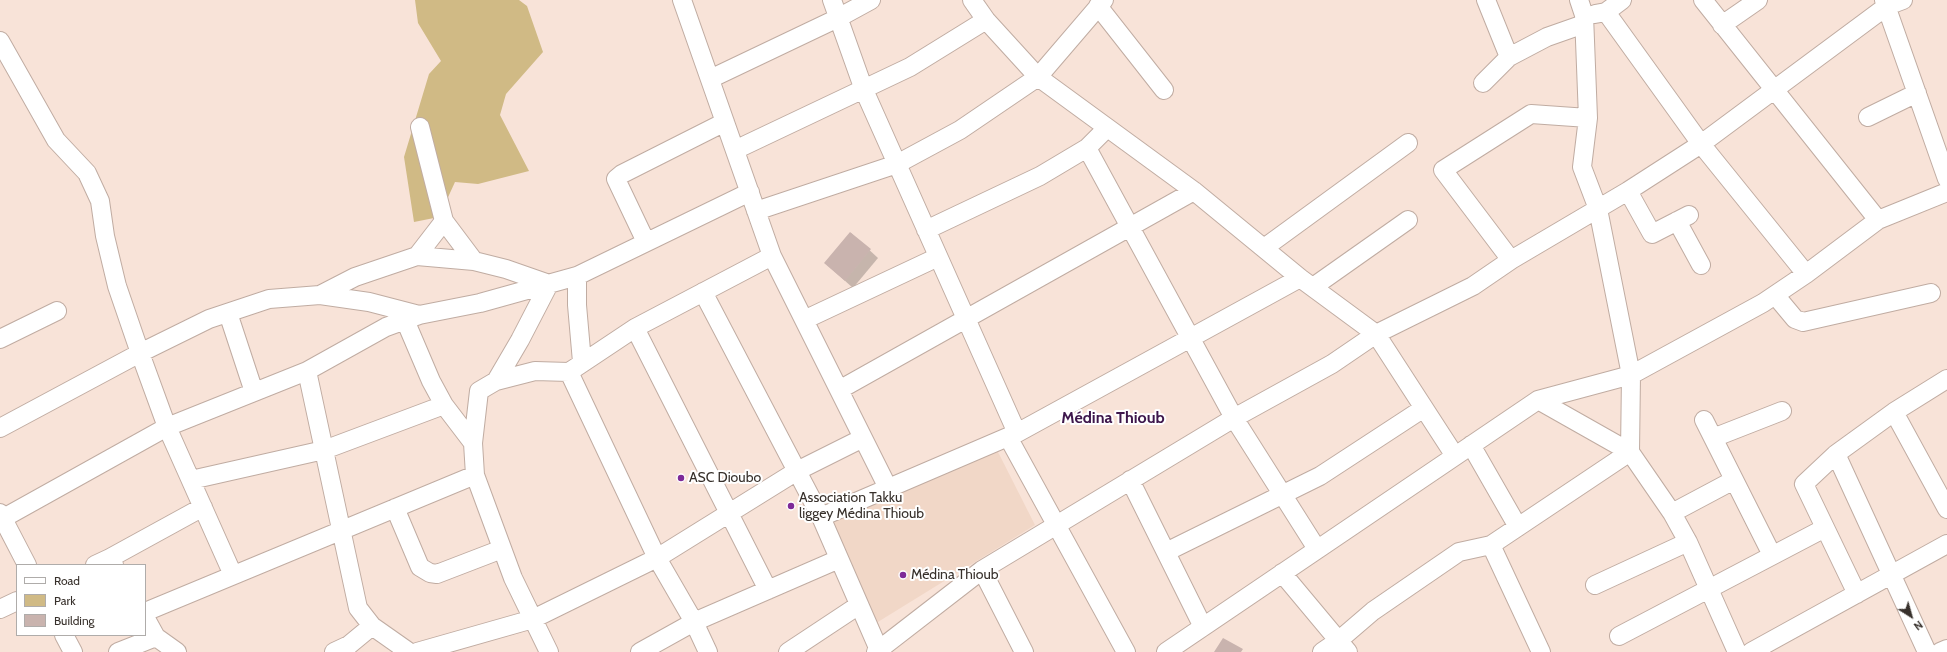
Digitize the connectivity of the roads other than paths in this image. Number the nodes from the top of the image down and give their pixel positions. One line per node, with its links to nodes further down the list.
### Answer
1 (832, 0): 13 (street)
2 (871, 0): 13 (street)
3 (1486, 0): 17 (street)
4 (1622, 0): 11 (street)
5 (1703, 0): 15 (street)
6 (1758, 0): 15 (street)
7 (686, 1): 19 (street)
8 (976, 2): 14 (street)
9 (1891, 2): 23 (street); 24 (street)
10 (1101, 3): 18 (street); 22 (street)
11 (1606, 12): 12 (street); 31 (street)
12 (1582, 13): 17 (street); 26 (street)
13 (838, 18): 19 (street); 21 (street)
14 (986, 20): 18 (street); 21 (street)
15 (1722, 25): 23 (street)
16 (0, 41): 72 (street)
17 (1509, 57): 20 (street)
18 (1038, 77): 29 (street); 34 (street)
19 (710, 79): 27 (street)
20 (1483, 83)
21 (864, 90): 33 (street); 34 (street)
22 (1164, 90)
23 (1774, 90): 31 (street); 43 (street)
24 (1917, 93): 25 (street); 35 (street)
25 (1868, 117)
26 (1588, 118): 40 (street); 52 (street)
27 (725, 122): 33 (street); 47 (street)
28 (420, 127): 44 (street)
29 (1107, 128): 32 (street); 36 (street)
30 (1408, 143): 48 (street)
31 (1700, 144): 37 (street); 55 (street)
32 (1087, 148): 45 (street); 46 (street)
33 (735, 150): 38 (street)
34 (896, 164): 41 (street); 46 (street)
35 (1947, 179)
36 (1194, 191): 45 (street); 48 (street)
37 (1628, 191): 40 (street); 54 (street)
38 (750, 192): 41 (street); 47 (street)
39 (1947, 192): 43 (street)
40 (1598, 209): 52 (street); 75 (street)
41 (756, 211): 50 (street)
42 (1408, 220): 57 (street)
43 (1878, 220): 55 (street)
44 (444, 221): 49 (street); 53 (street)
45 (1131, 226): 66 (street); 71 (street)
46 (926, 230): 51 (street)
47 (646, 242): 56 (street)
48 (1264, 248): 57 (street)
49 (417, 256): 53 (street); 61 (street)
50 (772, 256): 59 (street); 67 (street)
51 (938, 257): 66 (street); 67 (street)
52 (1511, 260): 69 (street)
53 (474, 261): 58 (street)
54 (1701, 265)
55 (1806, 274): 62 (street)
56 (577, 276): 58 (street); 73 (street)
57 (1306, 283): 69 (street); 71 (street)
58 (549, 284): 65 (street); 77 (street)
59 (703, 292): 68 (street); 98 (street)
60 (1931, 293): 62 (street)
61 (320, 295): 64 (street); 65 (street)
62 (1774, 295): 75 (street)
63 (57, 311): 70 (street)
64 (228, 313): 72 (street); 79 (street)
65 (412, 318): 74 (street); 81 (street)
66 (966, 319): 78 (street); 89 (street)
67 (804, 320): 78 (street)
68 (635, 328): 73 (street); 109 (street)
69 (1376, 334): 82 (street); 85 (street)
70 (0, 338)
71 (1190, 338): 85 (street); 89 (street)
72 (140, 353): 87 (street); 88 (street)
73 (576, 367): 77 (street); 123 (street)
74 (306, 371): 79 (street); 94 (street)
75 (1631, 375): 80 (street); 95 (street)
76 (1947, 379): 84 (street)
77 (496, 381): 92 (street)
78 (839, 390): 90 (street)
79 (254, 392): 87 (street)
80 (1538, 400): 93 (street); 95 (street)
81 (444, 405): 92 (street); 94 (street)
82 (1424, 408): 97 (street); 104 (street)
83 (1782, 412): 91 (street)
84 (1894, 412): 96 (street); 107 (street)
85 (1234, 418): 101 (street); 104 (street)
86 (1704, 420): 91 (street)
87 (168, 427): 100 (street); 110 (street)
88 (0, 428)
89 (1012, 435): 103 (street); 112 (street)
90 (863, 438): 98 (street); 103 (street)
91 (1713, 438): 102 (street)
92 (473, 443): 99 (street)
93 (1471, 445): 97 (street); 113 (street)
94 (324, 450): 100 (street); 115 (street)
95 (1630, 452): 108 (street); 113 (street)
96 (1836, 454): 114 (street); 129 (street)
97 (1455, 456): 120 (street)
98 (797, 471): 109 (street); 111 (street)
99 (475, 475): 106 (street); 119 (street)
100 (191, 480): 105 (street)
101 (1130, 480): 112 (street); 121 (street)
102 (1734, 480): 108 (street); 122 (street)
103 (888, 488): 111 (street)
104 (1282, 496): 120 (street); 121 (street)
105 (204, 508): 125 (street); 130 (street)
106 (395, 508): 115 (street); 119 (street)
107 (1947, 509)
108 (1672, 513): 116 (street)
109 (730, 514): 123 (street); 133 (street)
110 (1, 517): 126 (street)
111 (821, 517): 124 (street)
112 (1056, 524): 127 (street); 161 (street)
113 (1518, 527): 118 (street)
114 (1825, 528): 122 (street); 134 (street)
115 (342, 530): 130 (street); 142 (street)
116 (1688, 542): 131 (street); 132 (street)
117 (1947, 544): 129 (street)
118 (1491, 545): 147 (street); 164 (street)
119 (502, 549): 140 (street)
120 (1317, 549): 128 (street)
121 (1166, 552): 143 (street)
122 (1772, 555): 132 (street)
123 (657, 558): 140 (street); 141 (street)
124 (839, 559): 133 (street); 136 (street)
125 (106, 563)
126 (26, 564)
127 (982, 570): 149 (street); 160 (street)
128 (1282, 573): 143 (street); 147 (street)
129 (1891, 574): 134 (street); 167 (street)
130 (233, 575): 138 (street)
131 (1595, 585)
132 (1708, 589): 145 (street); 165 (street)
133 (768, 590): 141 (street)
134 (1857, 594): 166 (street)
135 (16, 601): 137 (street)
136 (859, 605): 149 (street); 159 (street)
137 (0, 609)
138 (146, 612)
139 (146, 619): 146 (street)
140 (534, 619): 155 (street); 156 (street)
141 (694, 622): 157 (street); 158 (street)
142 (372, 626): 153 (street); 154 (street)
143 (1203, 627): 162 (street)
144 (65, 636): 150 (street)
145 (1619, 636)
146 (156, 637): 151 (street); 152 (street)
147 (1343, 646): 163 (street)
148 (1947, 649): 168 (street)
149 (878, 651)
150 (73, 652)
151 (118, 652)
152 (178, 652)
153 (334, 652)
154 (408, 652)
155 (417, 652)
156 (549, 652)
157 (640, 652)
158 (708, 652)
159 (788, 652)
160 (1024, 652)
161 (1126, 652)
162 (1166, 652)
163 (1322, 652)
164 (1540, 652)
165 (1736, 652)
166 (1751, 652)
167 (1927, 652)
168 (1940, 652)

